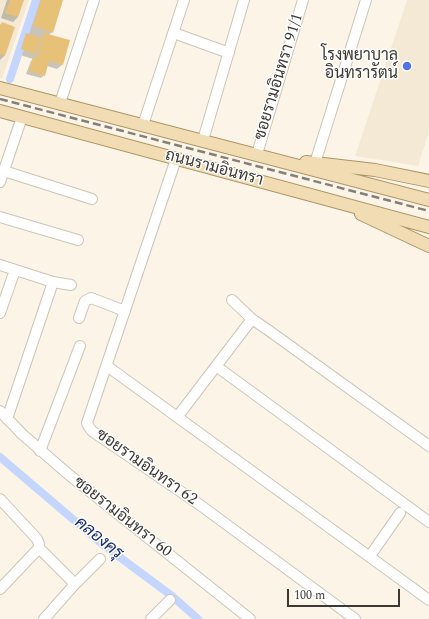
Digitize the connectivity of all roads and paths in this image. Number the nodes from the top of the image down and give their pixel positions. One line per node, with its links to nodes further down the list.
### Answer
1 (94, 0): 9 (street)
2 (184, 0): 6 (street)
3 (244, 0): 7 (street)
4 (303, 0): 14 (street, ซอยรามอินทรา 91/1)
5 (366, 0): 17 (street)
6 (174, 33): 7 (street); 12 (street)
7 (228, 53): 13 (street)
8 (0, 88): 9 (main road, ถนนรามอินทรา)
9 (60, 103): 12 (main road, ถนนรามอินทรา)
10 (0, 111): 11 (main road, ถนนรามอินทรา)
11 (22, 117): 15 (main road, ถนนรามอินทรา); 18 (street)
12 (143, 125): 13 (main road, ถนนรามอินทรา)
13 (203, 140): 14 (main road, ถนนรามอินทรา)
14 (257, 154): 16 (main road, ถนนรามอินทรา)
15 (176, 159): 23 (main road, ถนนรามอินทรา); 33 (street, ซอยรามอินทรา 62)
16 (275, 159): 17 (main road); 22 (main road, ถนนรามอินทรา)
17 (316, 162): 19 (main road)
18 (4, 171): 20 (street); 21 (street)
19 (429, 181)
20 (0, 182)
21 (92, 199)
22 (429, 200)
23 (336, 202): 25 (main road, ถนนรามอินทรา); 27 (main road)
24 (0, 217): 26 (street)
25 (429, 227)
26 (78, 240)
27 (429, 246)
28 (0, 265): 29 (street)
29 (15, 270): 30 (street); 34 (street)
30 (53, 282): 31 (street); 40 (street)
31 (71, 285)
32 (232, 300): 36 (street)
33 (125, 311): 35 (street); 38 (street, ซอยรามอินทรา 62)
34 (0, 313)
35 (78, 318)
36 (252, 319): 39 (street); 42 (street)
37 (80, 346): 43 (street)
38 (107, 366): 41 (street); 57 (street, ซอยรามอินทรา 62)
39 (216, 366): 41 (street); 46 (street)
40 (3, 415): 43 (street, ซอยรามอินทรา 60)
41 (178, 416): 48 (street)
42 (429, 446)
43 (40, 451): 56 (street, ซอยรามอินทรา 60)
44 (1, 503): 47 (street)
45 (400, 513): 48 (street)
46 (429, 522)
47 (39, 548): 50 (street); 51 (street)
48 (370, 556): 53 (street)
49 (100, 559): 50 (street)
50 (75, 584): 55 (street)
51 (0, 589)
52 (170, 600): 54 (street)
53 (429, 600)
54 (154, 618)
55 (44, 619)
56 (250, 619)
57 (355, 619)

